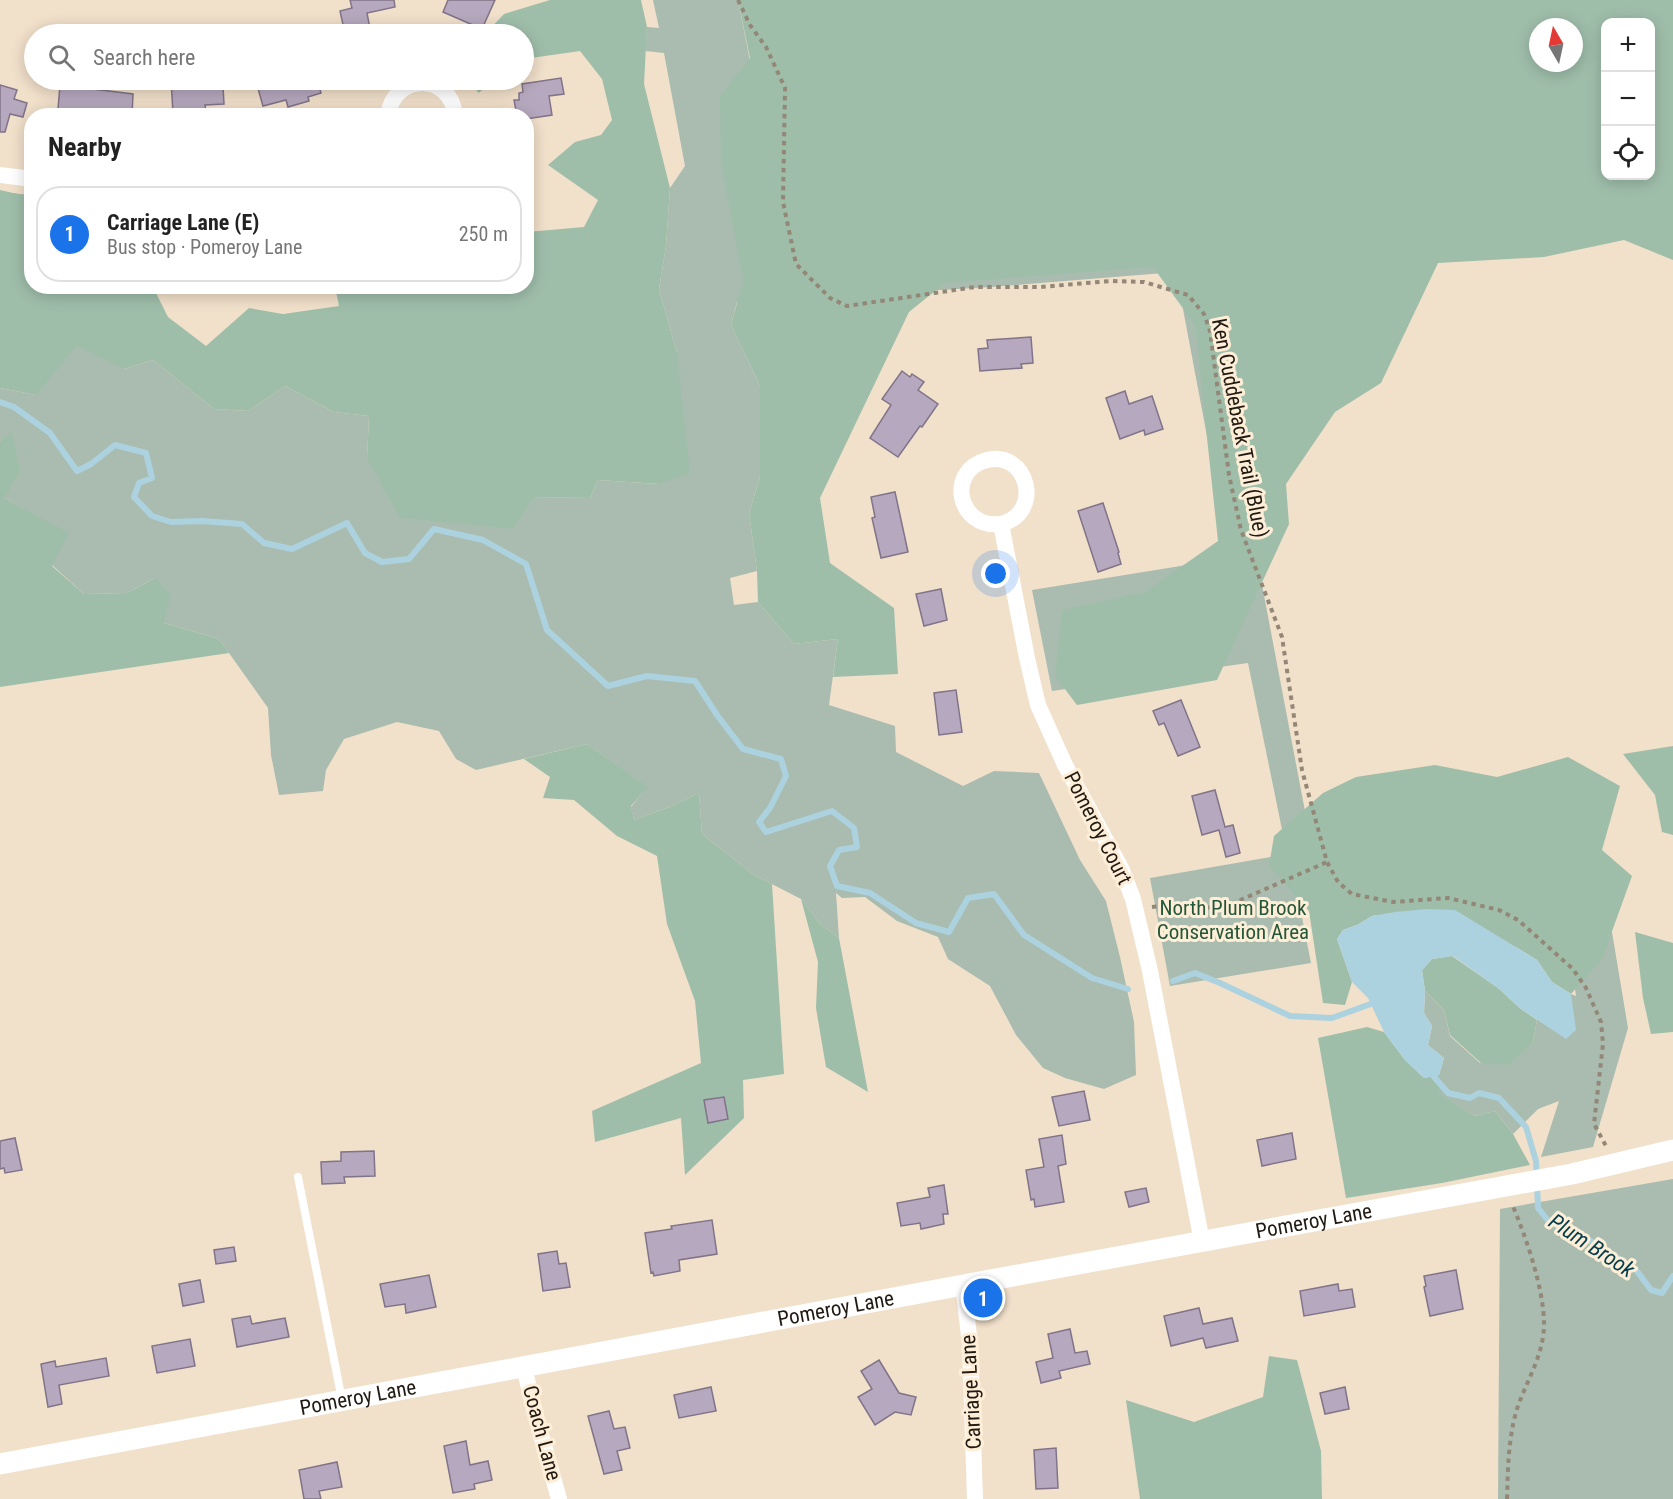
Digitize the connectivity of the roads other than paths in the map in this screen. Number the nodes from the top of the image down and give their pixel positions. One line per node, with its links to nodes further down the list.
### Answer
1 (402, 90): 3 (street)
2 (440, 90): 4 (street)
3 (389, 108)
4 (454, 108)
5 (0, 175): 6 (street)
6 (24, 177)
7 (1001, 524): 10 (street, Pomeroy Court)
8 (1673, 1150): 10 (street, Pomeroy Lane)
9 (297, 1177): 13 (lane)
10 (1202, 1242): 11 (street, Pomeroy Lane)
11 (963, 1285): 12 (street, Pomeroy Lane); 16 (street, Carriage Lane)
12 (524, 1367): 13 (street, Pomeroy Lane); 15 (street, Coach Lane)
13 (342, 1401): 14 (street, Pomeroy Lane)
14 (0, 1464)
15 (559, 1499)
16 (975, 1499)

